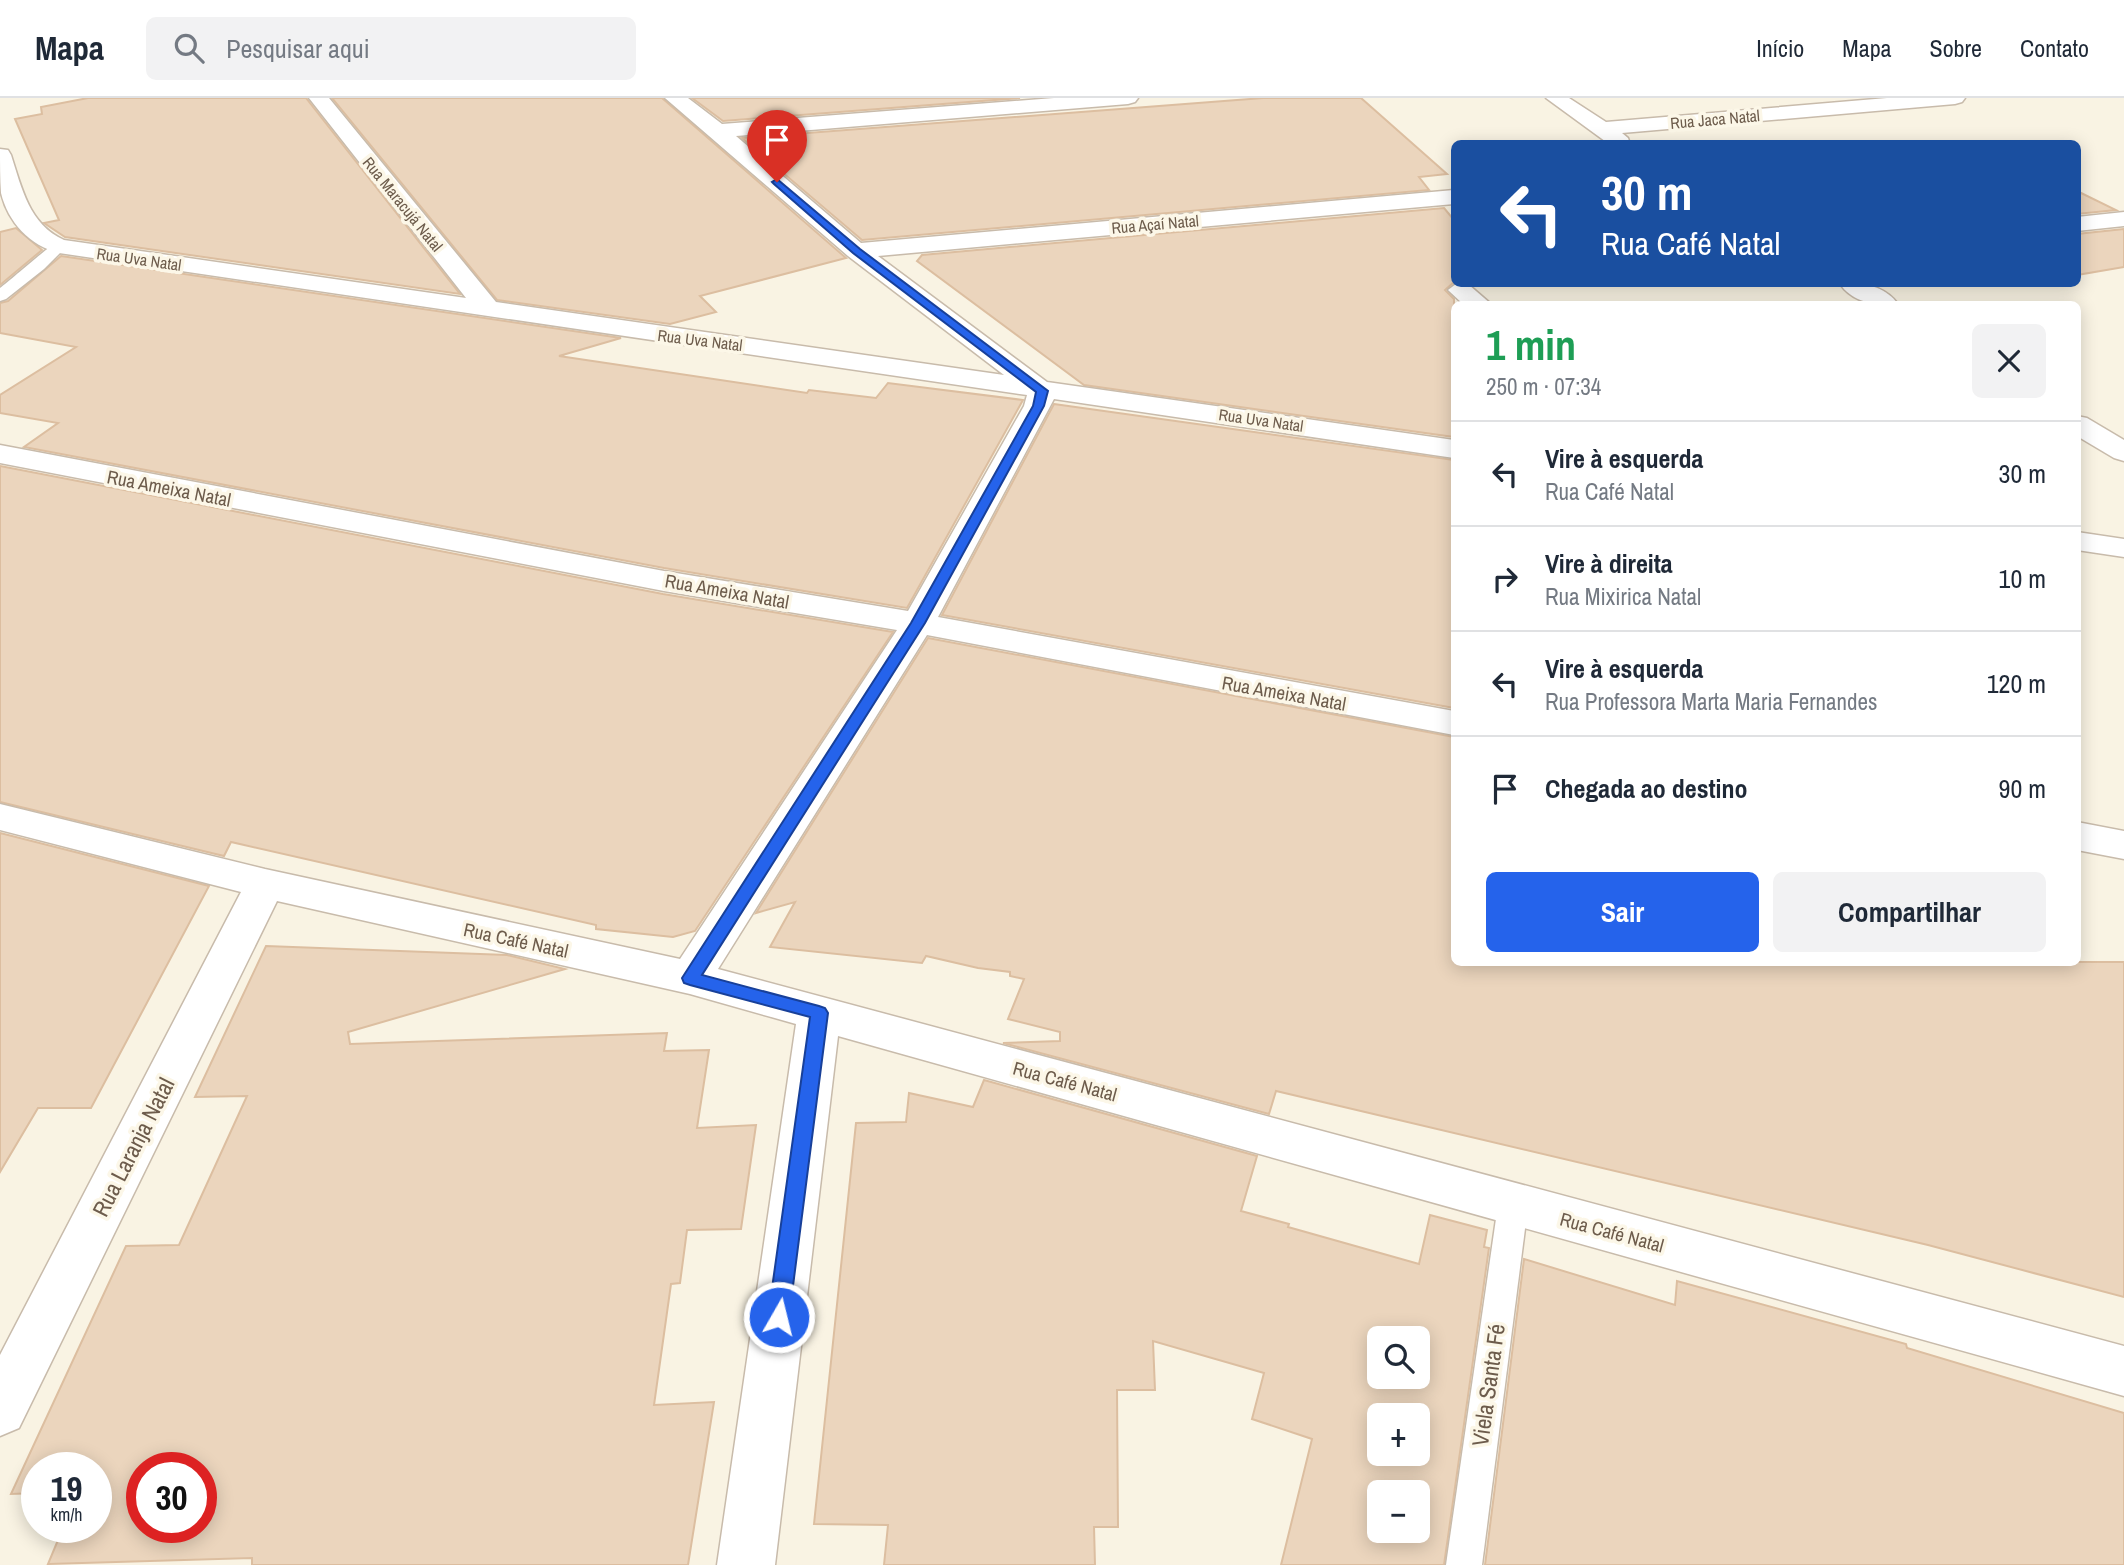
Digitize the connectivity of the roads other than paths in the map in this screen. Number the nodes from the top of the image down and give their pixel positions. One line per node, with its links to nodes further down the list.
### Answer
1 (319, 98): 20 (street, Rua Maracujá Natal)
2 (675, 98): 9 (street)
3 (1128, 98): 6 (street)
4 (1556, 98): 8 (street)
5 (1955, 98): 7 (street, Rua Jaca Natal)
6 (1035, 101): 9 (street)
7 (1869, 102): 8 (street, Rua Jaca Natal)
8 (1601, 129): 10 (street)
9 (718, 131): 16 (street)
10 (1617, 140)
11 (0, 155): 15 (street, Rua Uva Natal)
12 (1451, 197): 16 (street, Rua Açaí Natal)
13 (2118, 223): 14 (street)
14 (2081, 224)
15 (59, 246): 18 (lane); 20 (street, Rua Uva Natal)
16 (856, 251): 21 (street)
17 (1857, 287): 19 (street)
18 (0, 296)
19 (1880, 301)
20 (488, 309): 21 (street, Rua Uva Natal)
21 (1042, 391): 23 (street, Rua Uva Natal); 28 (street)
22 (2081, 426): 24 (street)
23 (1451, 449)
24 (2124, 452)
25 (0, 454): 28 (street, Rua Ameixa Natal)
26 (2081, 542): 27 (street)
27 (2124, 548)
28 (918, 623): 29 (street, Rua Ameixa Natal); 34 (street)
29 (1451, 722)
30 (0, 817): 33 (street, Rua Café Natal)
31 (2081, 837): 32 (street)
32 (2124, 845)
33 (265, 884): 34 (street, Rua Café Natal); 38 (street, Rua Laranja Natal)
34 (690, 978): 35 (street, Rua Café Natal)
35 (819, 1013): 36 (street, Rua Café Natal); 39 (street)
36 (1513, 1205): 37 (street, Rua Café Natal); 40 (lane, Viela Santa Fé)
37 (2124, 1371)
38 (0, 1410)
39 (746, 1565)
40 (1464, 1565)

